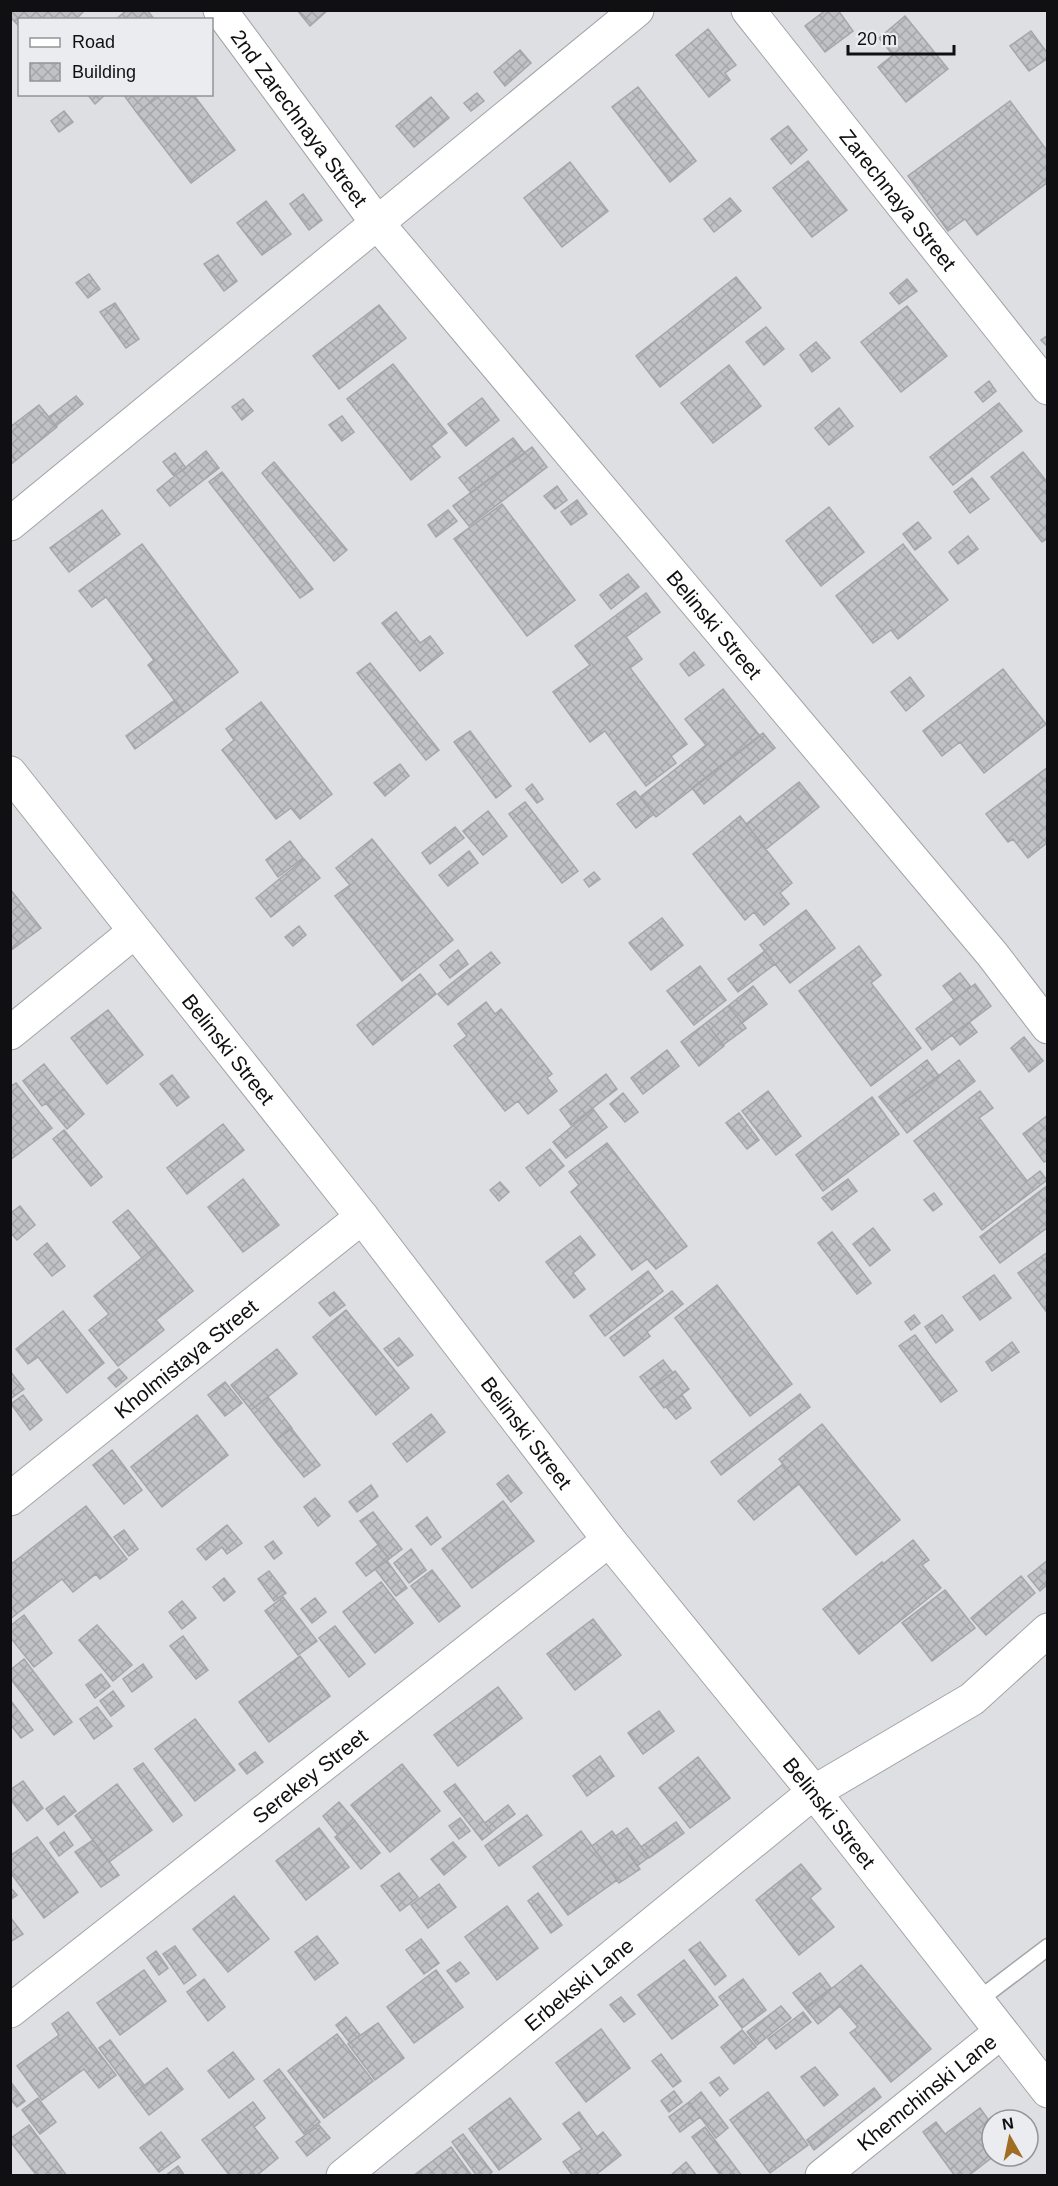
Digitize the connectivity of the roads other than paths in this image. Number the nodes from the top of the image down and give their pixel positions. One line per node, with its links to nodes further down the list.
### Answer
1 (220, 10): 4 (street, 2nd Zarechnaya Street)
2 (637, 10): 4 (street)
3 (748, 10): 5 (street, Zarechnaya Street)
4 (378, 224): 6 (street); 9 (street, Belinski Street)
5 (1047, 388)
6 (10, 524)
7 (10, 773): 8 (street, Belinski Street)
8 (134, 932): 10 (street); 11 (street, Belinski Street)
9 (1047, 1027)
10 (10, 1033)
11 (362, 1217): 12 (street, Kholmistaya Street); 13 (street, Belinski Street)
12 (10, 1499)
13 (609, 1540): 15 (street, Belinski Street); 18 (street, Serekey Street)
14 (1047, 1630): 15 (street, Erbekski Lane)
15 (814, 1792): 17 (street, Belinski Street); 21 (street, Erbekski Lane)
16 (1047, 1947): 17 (lane)
17 (977, 2001): 19 (street, Belinski Street)
18 (10, 2011)
19 (1001, 2032): 20 (street, Belinski Street); 22 (street, Khemchinski Lane)
20 (1047, 2091)
21 (343, 2175)
22 (822, 2175)

